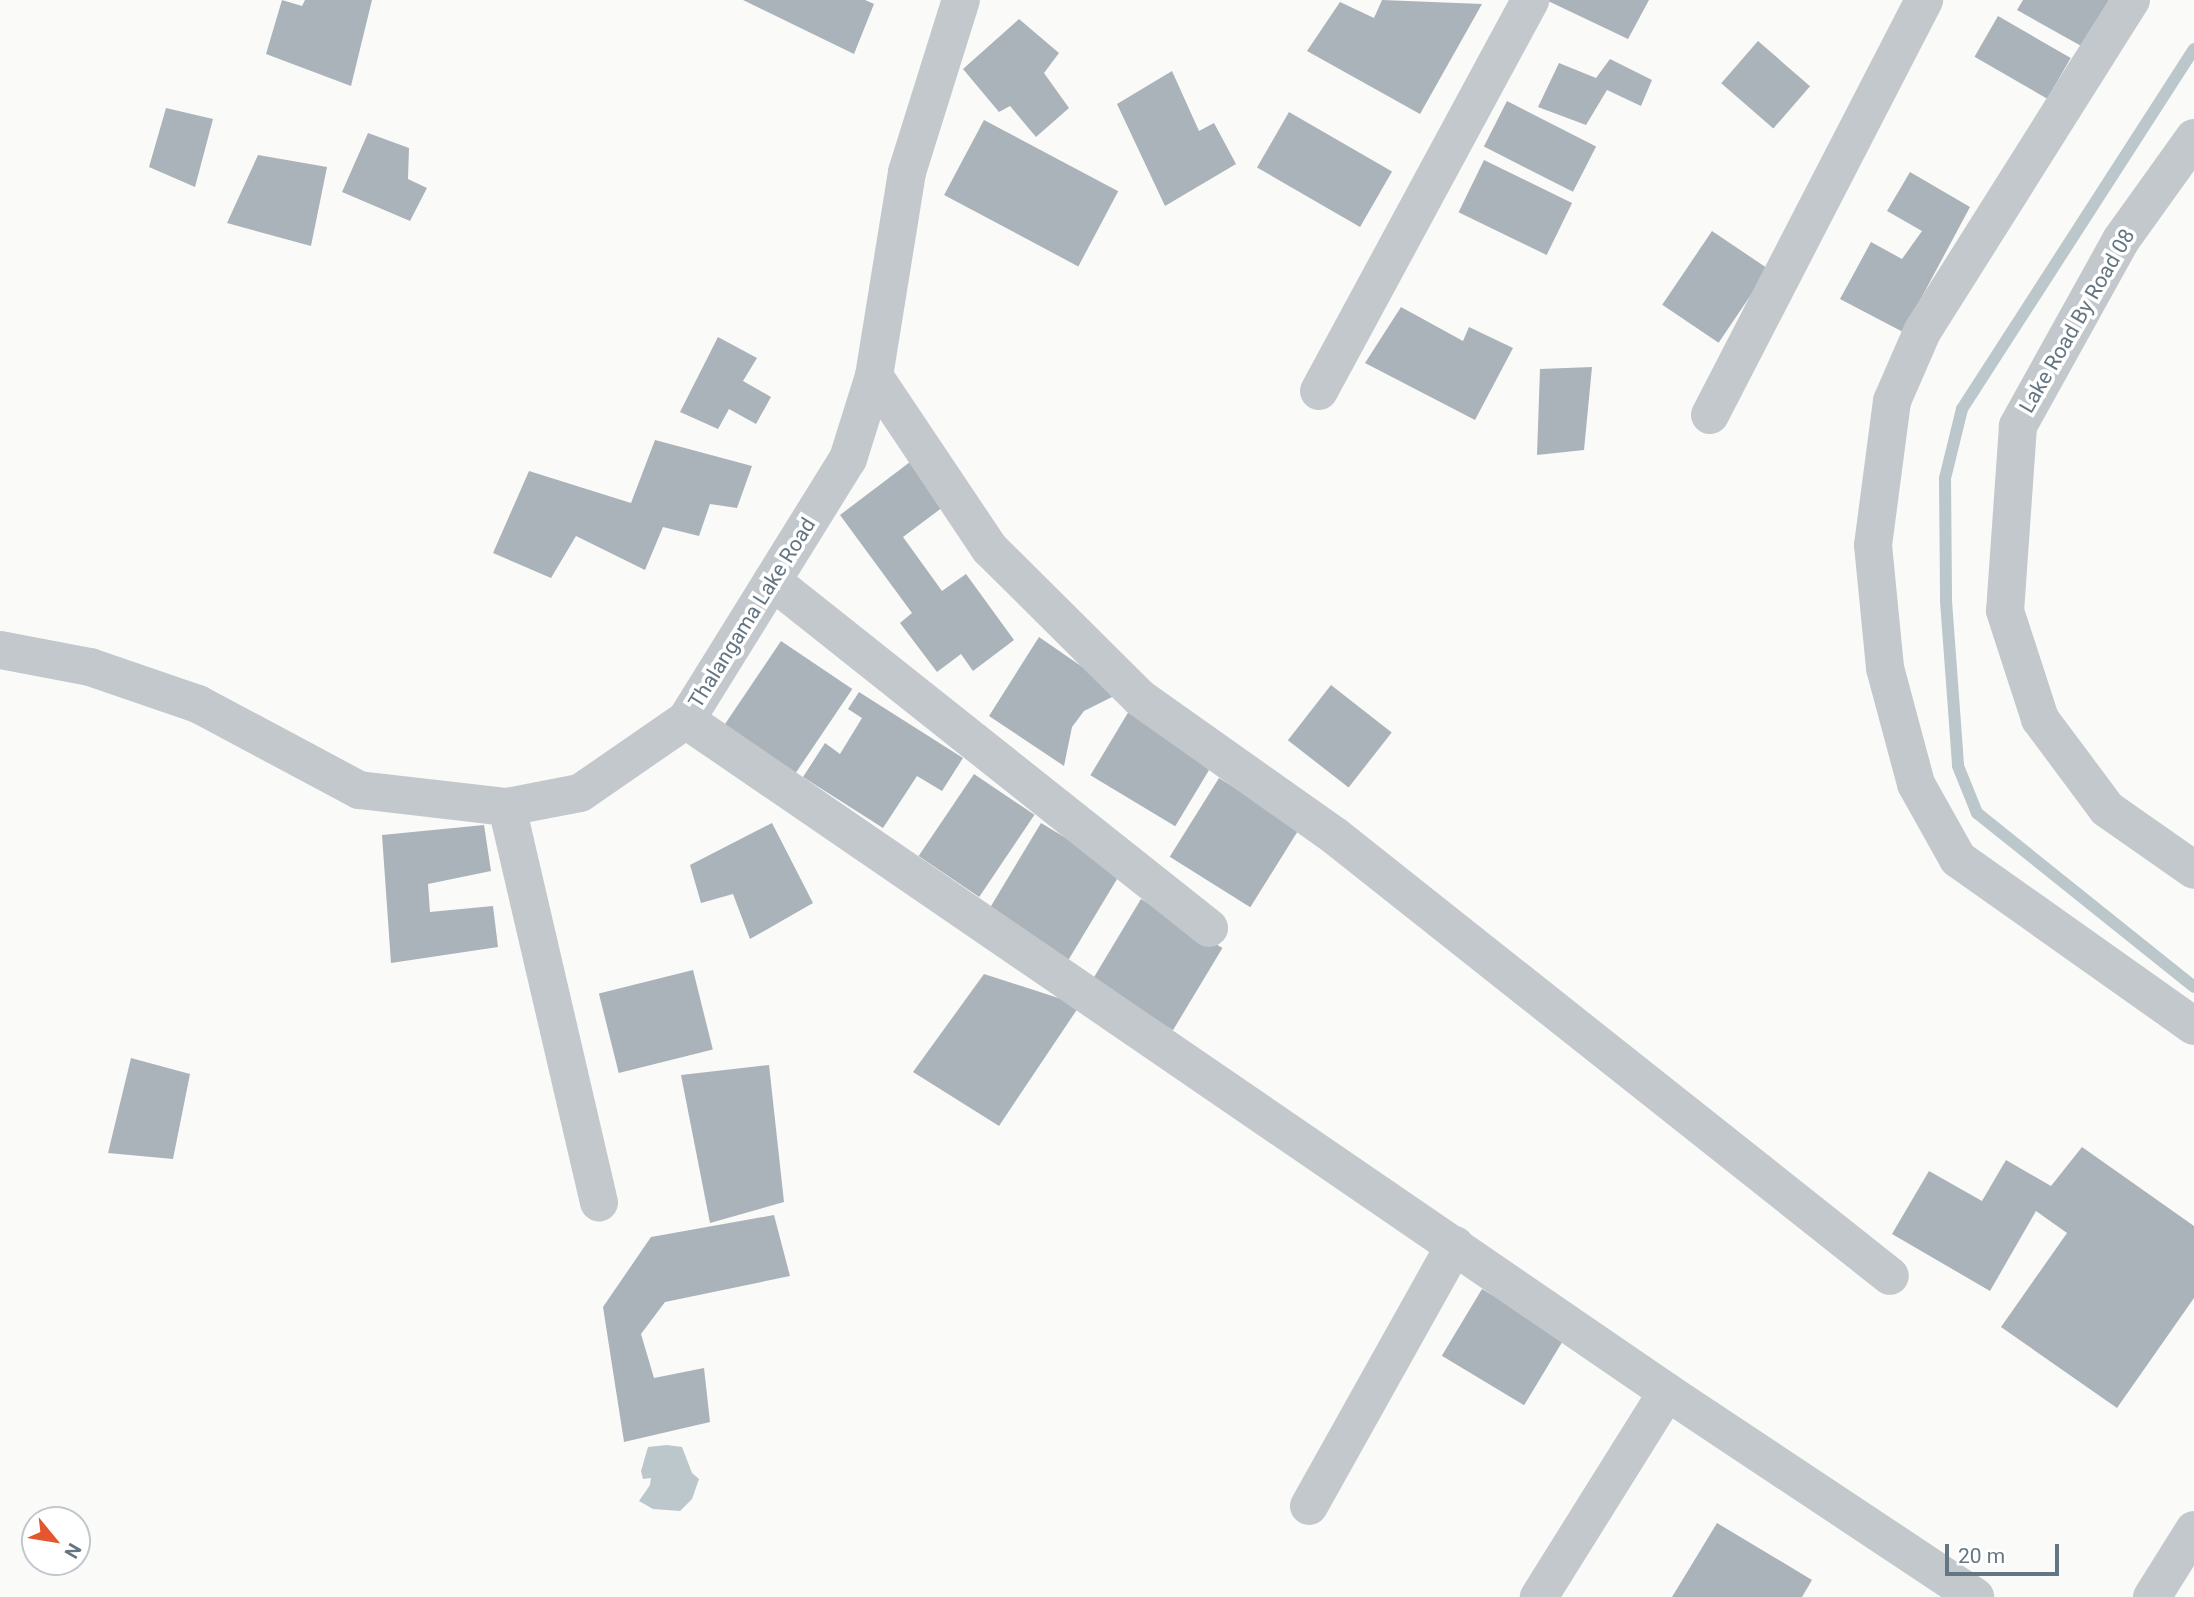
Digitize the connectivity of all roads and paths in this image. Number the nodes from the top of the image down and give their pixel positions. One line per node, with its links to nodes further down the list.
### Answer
1 (961, 0): 6 (street, Thalangama Lake Road)
2 (1530, 0): 7 (street)
3 (1924, 0): 8 (street)
4 (2131, 0): 15 (street)
5 (2194, 138): 13 (street, Lake Road By Road 08)
6 (874, 376): 9 (street, Thalangama Lake Road); 18 (street)
7 (1319, 391)
8 (1710, 415)
9 (772, 581): 11 (street, Thalangama Lake Road); 14 (street)
10 (0, 650): 12 (street, Thalangama Lake Road)
11 (686, 720): 12 (street, Thalangama Lake Road); 17 (street)
12 (507, 807): 16 (street)
13 (2194, 870)
14 (1209, 928)
15 (2194, 1026)
16 (599, 1202)
17 (1455, 1245): 19 (street); 20 (street)
18 (1890, 1276)
19 (1667, 1392): 22 (street); 23 (street)
20 (1309, 1506)
21 (2194, 1530): 24 (street)
22 (1539, 1597)
23 (1975, 1597)
24 (2152, 1597)

